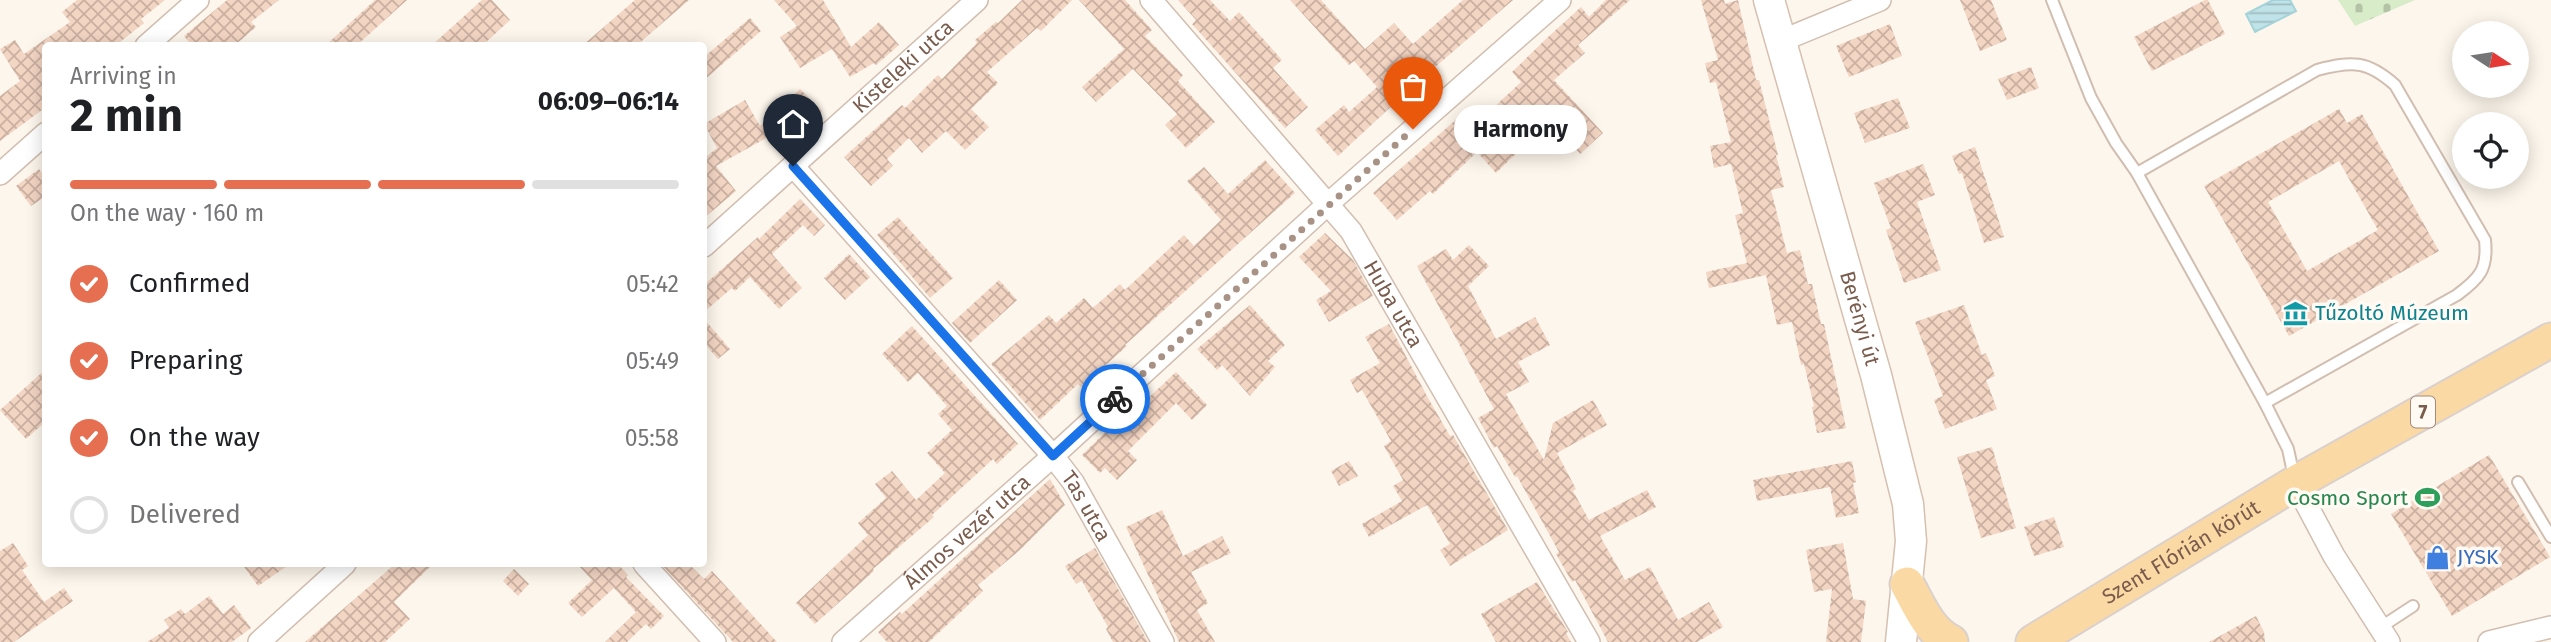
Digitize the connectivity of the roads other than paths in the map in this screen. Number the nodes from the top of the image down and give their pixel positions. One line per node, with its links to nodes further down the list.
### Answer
1 (198, 0): 9 (street)
2 (978, 0): 11 (street, Kisteleki utca)
3 (1151, 0): 14 (street, Huba utca)
4 (1560, 0): 14 (street, Álmos vezér utca)
5 (1769, 0): 8 (main road, Berényi út)
6 (1880, 0): 8 (street)
7 (2052, 0): 12 (lane)
8 (1781, 41): 24 (main road, Berényi út)
9 (151, 42)
10 (42, 137): 13 (street)
11 (793, 166): 15 (street, Kisteleki utca); 18 (street, Tas utca)
12 (2137, 173): 17 (lane); 17 (lane)
13 (0, 174)
14 (1329, 203): 18 (street, Álmos vezér utca); 33 (street, Huba utca)
15 (707, 243)
16 (2551, 340): 20 (main road, Szent Flórián körút / 7)
17 (2265, 403): 20 (lane)
18 (1053, 456): 31 (street, Álmos vezér utca); 32 (street, Tas utca)
19 (2518, 482): 21 (lane)
20 (2295, 483): 27 (street); 28 (main road, Szent Flórián körút / 7)
21 (2551, 537)
22 (342, 567): 29 (street)
23 (647, 567): 30 (street)
24 (1907, 583): 34 (main road, Berényi út); 35 (main road)
25 (2413, 606): 27 (lane)
26 (2551, 627): 37 (street)
27 (2385, 635)
28 (2040, 638): 36 (main road, Szent Flórián körút)
29 (259, 642)
30 (715, 642)
31 (843, 642)
32 (1163, 642)
33 (1589, 642)
34 (1901, 642)
35 (1951, 642)
36 (2010, 642)
37 (2489, 642)

